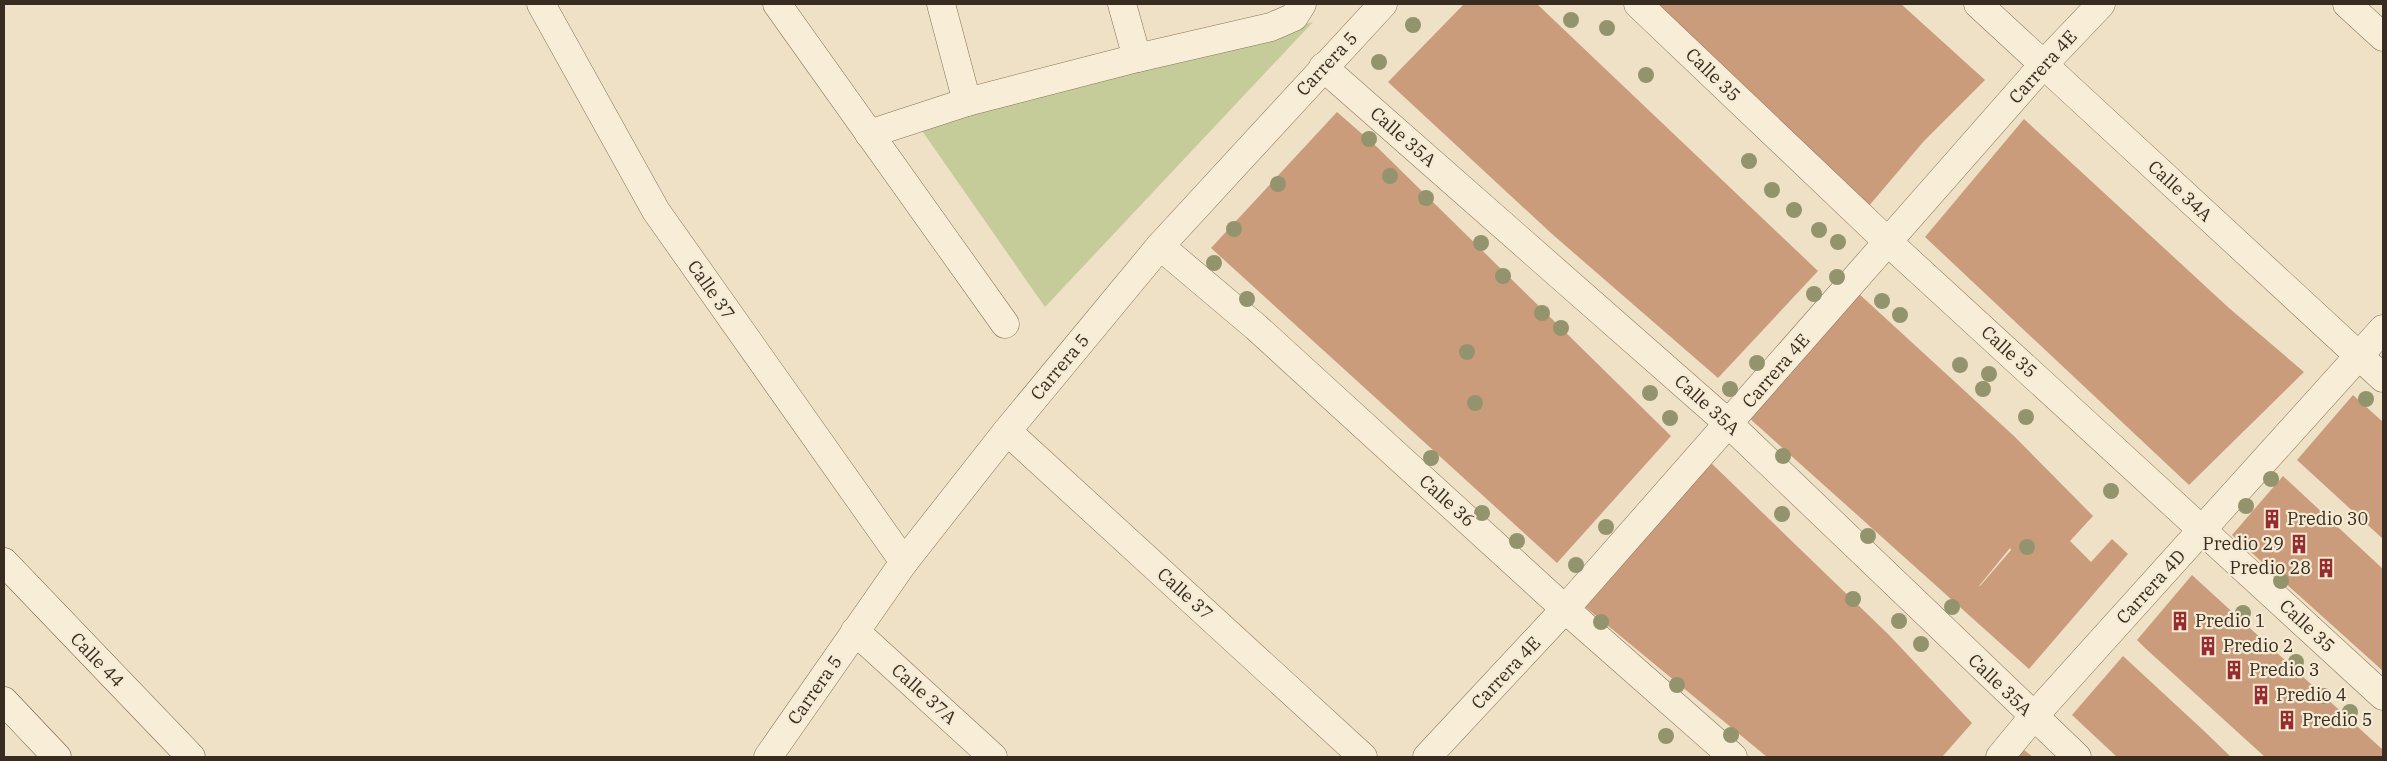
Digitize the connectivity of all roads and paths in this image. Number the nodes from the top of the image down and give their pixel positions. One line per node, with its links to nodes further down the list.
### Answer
1 (541, 4): 27 (street, Calle 37)
2 (777, 4): 16 (street)
3 (942, 4): 15 (street)
4 (1122, 4): 12 (street)
5 (1302, 4): 12 (street)
6 (1383, 4): 14 (street, Carrera 5)
7 (1638, 4): 17 (street, Calle 35)
8 (1978, 4): 13 (street, Calle 34A)
9 (2102, 4): 13 (street, Carrera 4E)
10 (2347, 4): 11 (street)
11 (2383, 37)
12 (1137, 58): 15 (street)
13 (2043, 65): 17 (street, Carrera 4E); 21 (street, Calle 34A)
14 (1323, 67): 18 (street, Carrera 5); 23 (street, Calle 35A)
15 (967, 102): 16 (street)
16 (869, 134): 19 (street)
17 (1888, 242): 23 (street, Carrera 4E); 25 (street, Calle 35)
18 (1160, 246): 24 (street, Carrera 5); 28 (street, Calle 36)
19 (1005, 324)
20 (2383, 329): 21 (street, Carrera 4D)
21 (2359, 356): 22 (street, Calle 34A); 25 (street, Carrera 4D)
22 (2383, 378)
23 (1729, 424): 28 (street, Carrera 4E); 32 (street, Calle 35A)
24 (1007, 431): 27 (street, Carrera 5); 37 (street, Calle 37)
25 (2203, 530): 30 (street, Calle 35); 32 (street, Carrera 4D)
26 (4, 562): 34 (street, Calle 44)
27 (904, 562): 29 (street, Carrera 5)
28 (1564, 609): 38 (street, Carrera 4E); 39 (street, Calle 36)
29 (855, 631): 35 (street, Carrera 5); 36 (street, Calle 37A)
30 (2383, 696)
31 (4, 701): 33 (street)
32 (2033, 717): 40 (street, Carrera 4D); 41 (street, Calle 35A)
33 (57, 757)
34 (191, 757)
35 (768, 757)
36 (993, 757)
37 (1362, 757)
38 (1427, 757)
39 (1733, 757)
40 (2000, 757)
41 (2077, 757)

